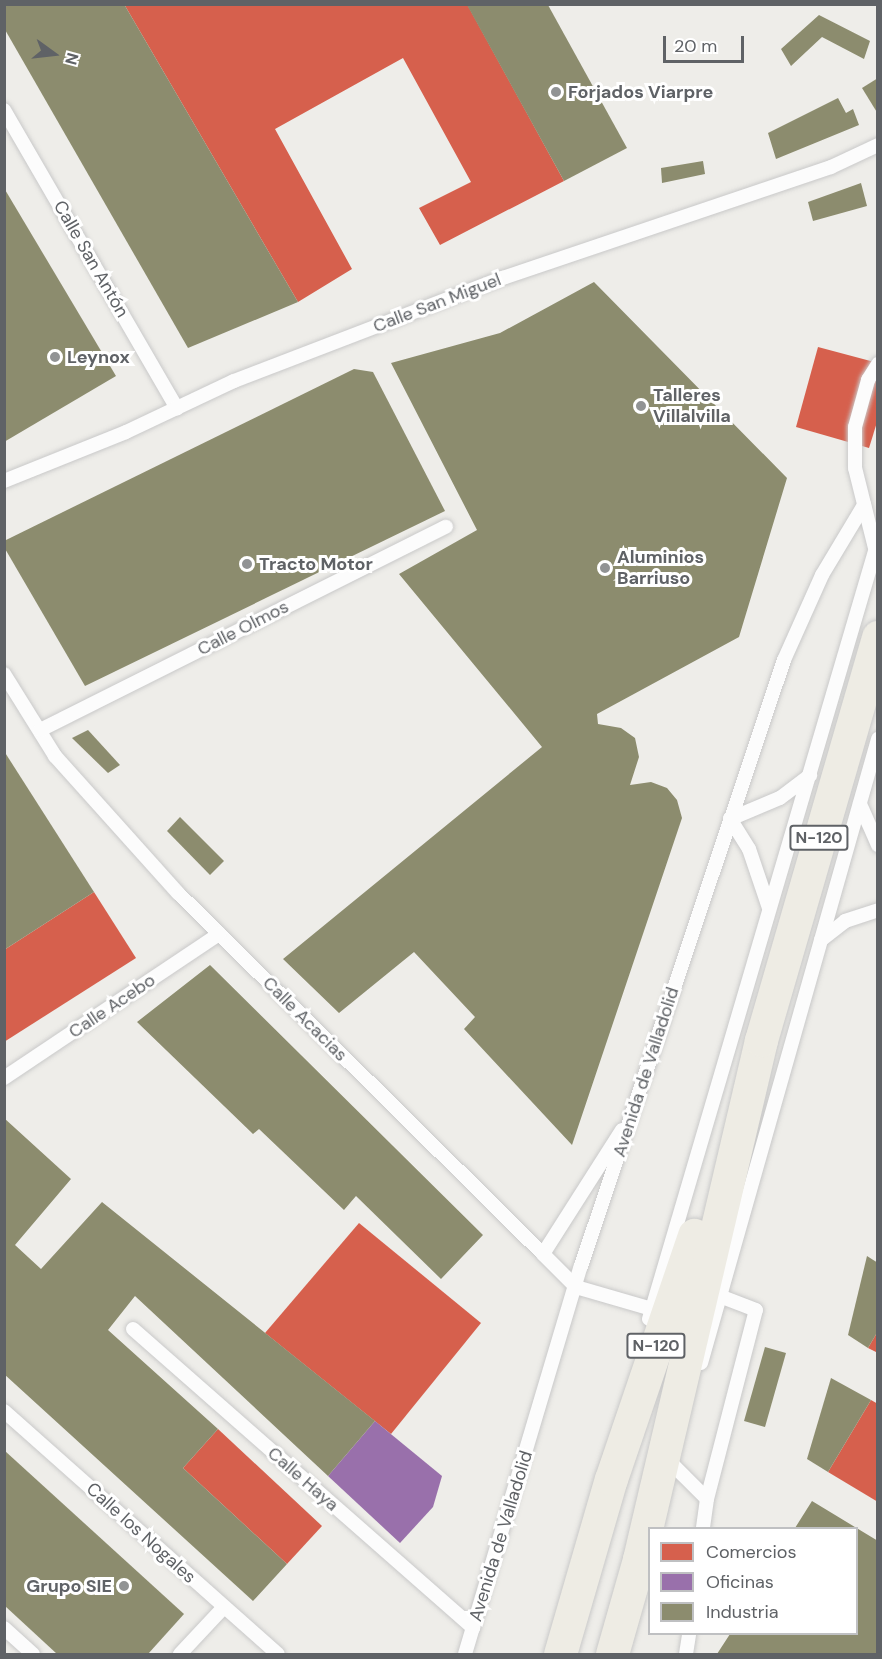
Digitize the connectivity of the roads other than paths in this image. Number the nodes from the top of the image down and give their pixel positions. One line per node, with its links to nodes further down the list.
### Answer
1 (4, 110): 4 (lane, Calle San Antón)
2 (878, 145): 4 (lane, Calle San Miguel)
3 (878, 364): 6 (lane)
4 (177, 408): 5 (lane, Calle San Miguel)
5 (4, 481)
6 (864, 505): 8 (lane); 15 (lane, Avenida de Valladolid)
7 (446, 527): 11 (lane, Calle Olmos)
8 (876, 544): 13 (lane)
9 (878, 637): 21 (highway, N-120)
10 (4, 674): 11 (lane, Calle Acacias)
11 (40, 730): 19 (lane, Calle Acacias)
12 (878, 739): 14 (lane)
13 (810, 775): 15 (lane); 17 (lane)
14 (860, 804): 16 (lane); 20 (lane)
15 (730, 819): 17 (lane); 23 (lane, Avenida de Valladolid)
16 (878, 845)
17 (770, 910): 27 (lane)
18 (878, 910): 20 (lane)
19 (219, 934): 22 (lane, Calle Acebo); 24 (lane, Calle Acacias)
20 (821, 940): 26 (lane)
21 (761, 1040): 35 (highway, N-120); 36 (highway, N-120)
22 (4, 1078)
23 (632, 1113): 24 (lane); 25 (lane, Avenida de Valladolid)
24 (543, 1254): 25 (lane, Calle Acacias)
25 (576, 1287): 27 (lane, Calle Acacias); 39 (lane, Avenida de Valladolid)
26 (720, 1296): 30 (lane); 31 (lane)
27 (652, 1309): 35 (lane)
28 (133, 1329): 39 (lane, Calle Haya)
29 (4, 1411): 37 (lane, Calle los Nogales)
30 (672, 1464): 31 (lane); 32 (lane)
31 (707, 1499): 33 (lane)
32 (650, 1527)
33 (703, 1527)
34 (648, 1533): 36 (lane)
35 (595, 1534): 45 (highway, N-120)
36 (639, 1559): 46 (highway, N-120)
37 (224, 1607): 42 (lane); 43 (lane, Calle los Nogales)
38 (4, 1628): 41 (lane)
39 (473, 1628): 44 (lane, Avenida de Valladolid)
40 (689, 1635): 47 (lane)
41 (33, 1654)
42 (180, 1654)
43 (278, 1654)
44 (465, 1654)
45 (560, 1654)
46 (612, 1654)
47 (686, 1654)

